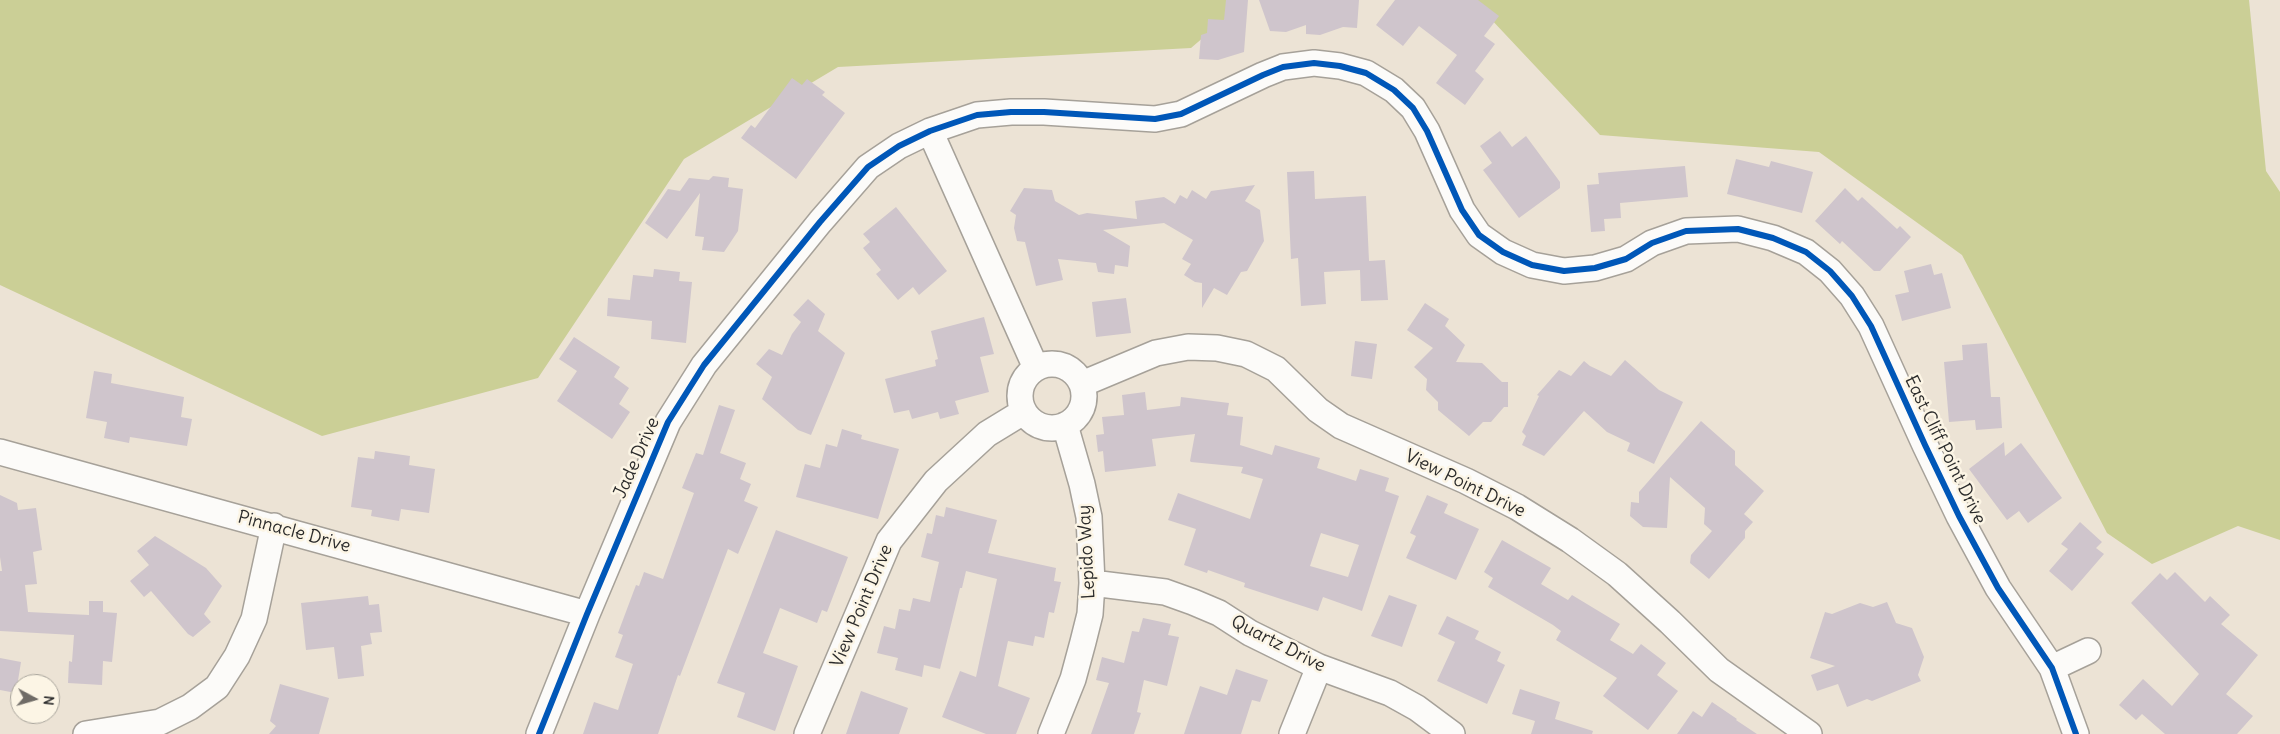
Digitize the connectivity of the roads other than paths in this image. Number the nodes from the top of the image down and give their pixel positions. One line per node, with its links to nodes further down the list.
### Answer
1 (930, 131): 2 (street, Jade Drive); 3 (street); 10 (street, Jade Drive)
2 (1738, 229): 13 (street, East Cliff Point Drive)
3 (1036, 368): 4 (street); 5 (street)
4 (1082, 384): 6 (street); 20 (street, View Point Drive)
5 (1023, 412): 6 (street); 16 (street, View Point Drive)
6 (1065, 426): 9 (street, Lepido Way)
7 (0, 452): 8 (street, Pinnacle Drive)
8 (274, 526): 10 (street, Pinnacle Drive); 14 (street)
9 (1092, 583): 12 (street, Quartz Drive); 17 (street, Lepido Way)
10 (587, 614): 15 (street, Jade Drive)
11 (2088, 651): 13 (street)
12 (1319, 667): 18 (street); 19 (street, Quartz Drive)
13 (2052, 668): 21 (street, East Cliff Point Drive)
14 (86, 734)
15 (539, 734)
16 (807, 734)
17 (1051, 734)
18 (1292, 734)
19 (1452, 734)
20 (1809, 734)
21 (2076, 734)

